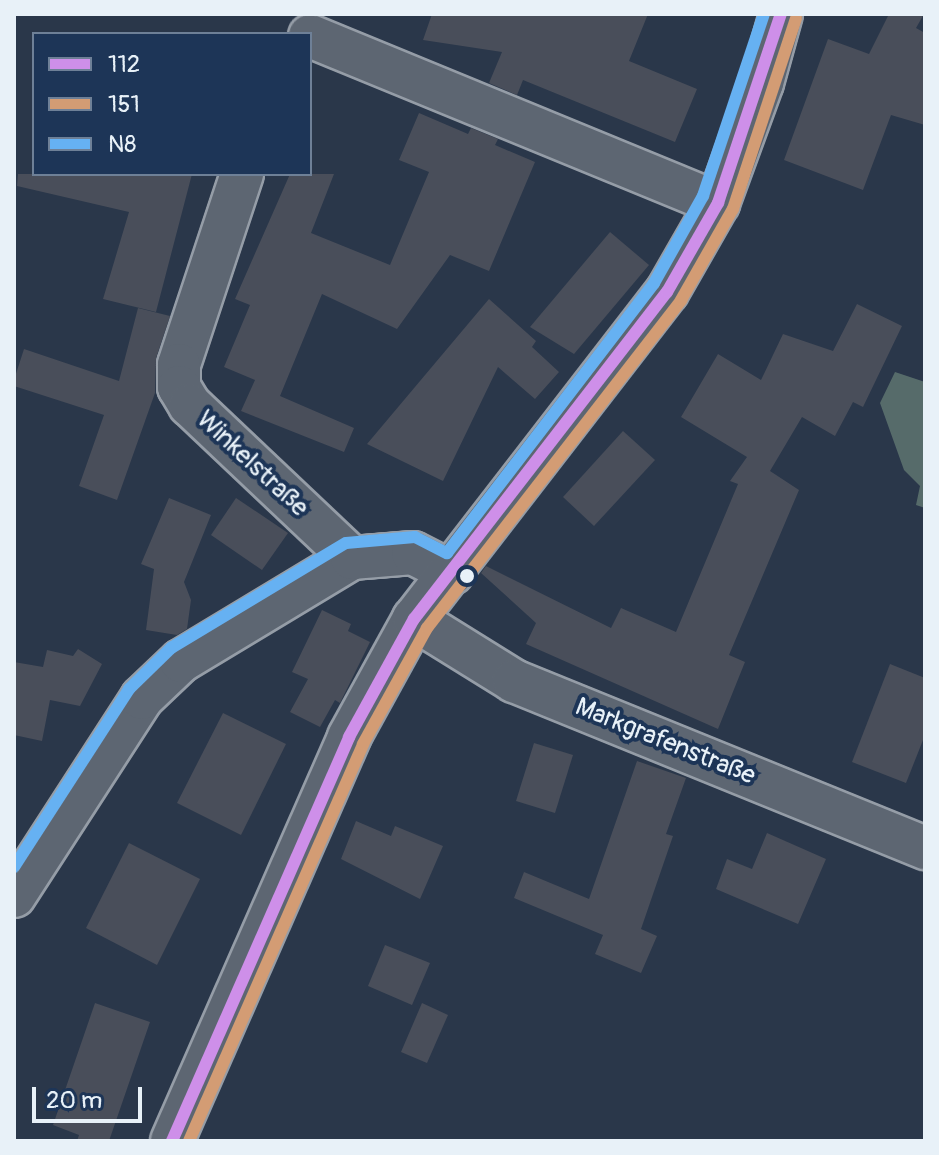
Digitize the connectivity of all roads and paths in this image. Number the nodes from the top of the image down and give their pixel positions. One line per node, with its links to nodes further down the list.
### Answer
1 (781, 14): 4 (street)
2 (312, 37): 4 (street)
3 (241, 176): 5 (street, Winkelstraße)
4 (718, 203): 6 (street)
5 (352, 558): 6 (street); 9 (street)
6 (452, 573): 7 (street)
7 (414, 619): 8 (street, Markgrafenstraße); 10 (street)
8 (925, 848)
9 (14, 896)
10 (172, 1141)

